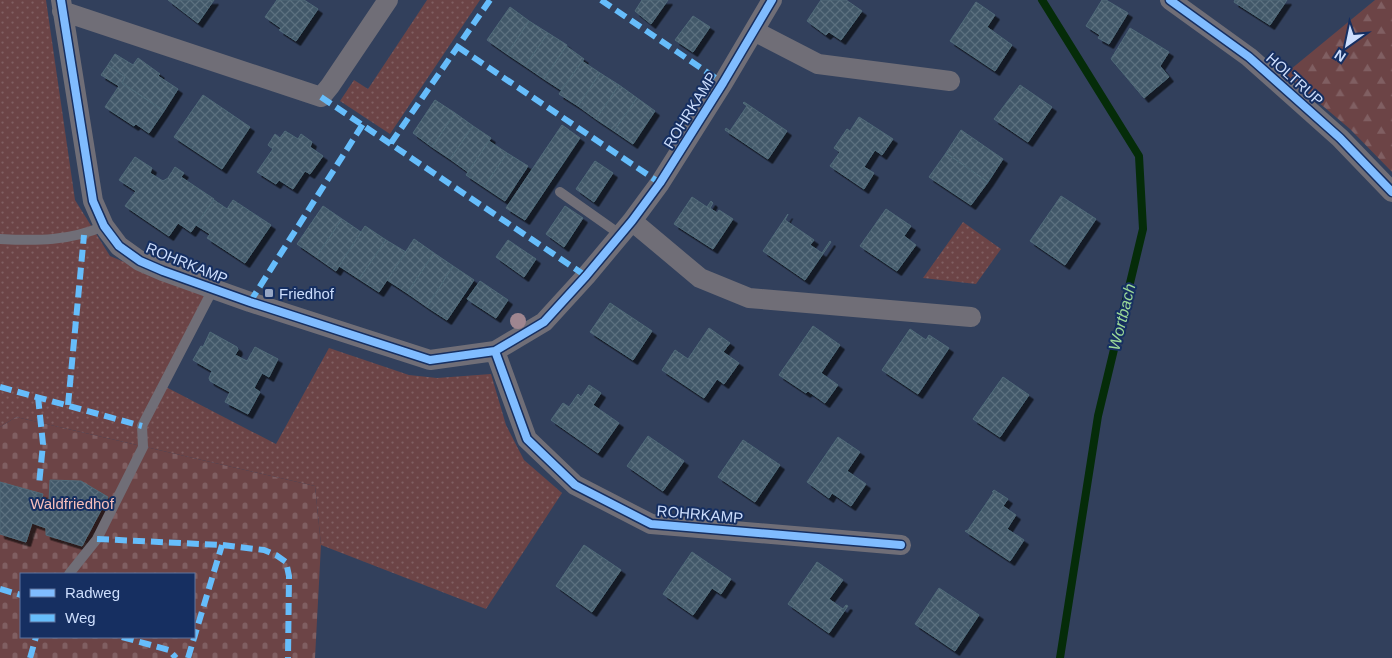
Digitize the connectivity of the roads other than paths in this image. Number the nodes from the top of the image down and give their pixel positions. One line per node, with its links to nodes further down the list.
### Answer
1 (388, 0): 4 (street, ROHRKAMP)
2 (772, 0): 5 (street, ROHRKAMP)
3 (1170, 0): 8 (street, HOLTRUP)
4 (62, 6): 9 (street, ROHRKAMP)
5 (754, 32): 6 (street); 10 (street, ROHRKAMP)
6 (950, 81)
7 (560, 192): 10 (lane)
8 (1392, 192)
9 (104, 226): 11 (lane); 12 (street, ROHRKAMP)
10 (626, 228): 13 (street); 14 (street, ROHRKAMP)
11 (0, 239)
12 (213, 290): 14 (street, ROHRKAMP); 16 (lane)
13 (971, 317)
14 (495, 351): 15 (street, ROHRKAMP)
15 (901, 545)
16 (70, 573)

